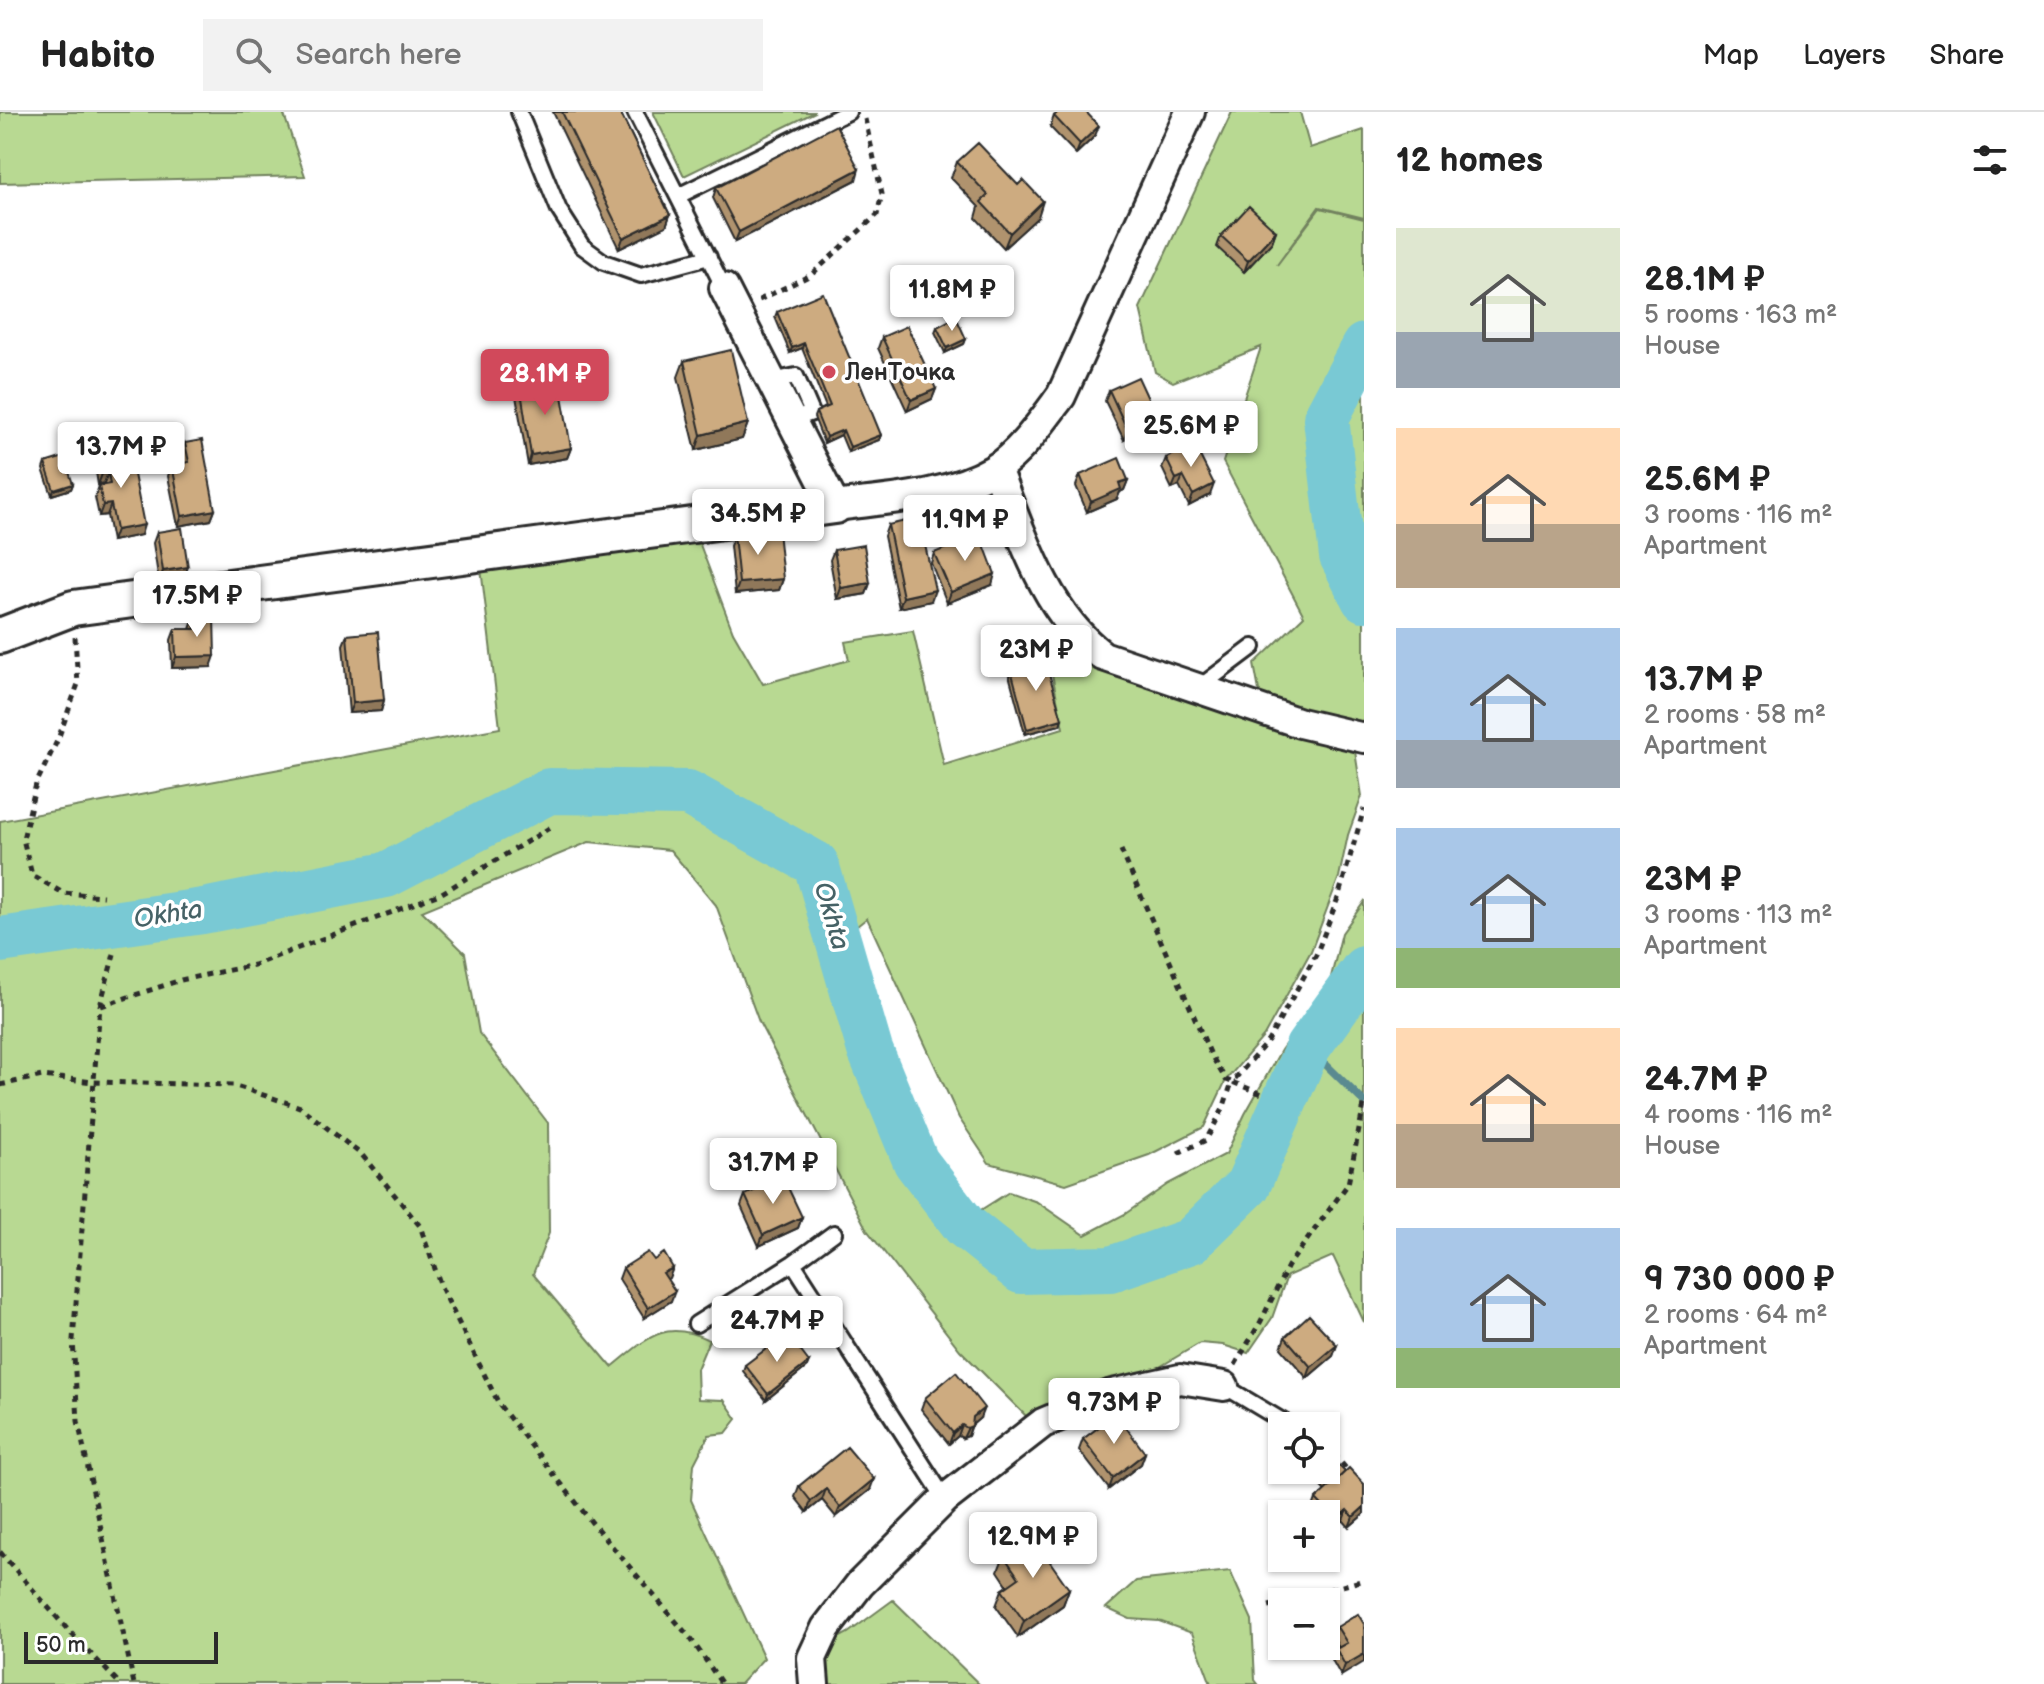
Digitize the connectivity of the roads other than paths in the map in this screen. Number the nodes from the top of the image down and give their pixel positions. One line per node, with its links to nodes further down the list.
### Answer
1 (519, 112): 6 (lane)
2 (635, 112): 5 (lane)
3 (848, 112): 5 (lane)
4 (1190, 112): 8 (street)
5 (678, 196): 6 (lane)
6 (709, 257): 7 (lane)
7 (730, 300): 9 (street)
8 (996, 469): 9 (street); 12 (street)
9 (835, 506): 10 (street)
10 (0, 636)
11 (1253, 647): 12 (lane)
12 (1197, 689): 13 (street)
13 (1364, 738)
14 (834, 1233): 15 (lane)
15 (793, 1263): 16 (lane); 19 (lane)
16 (696, 1324)
17 (1224, 1386): 18 (lane); 19 (street)
18 (1268, 1412)
19 (945, 1499): 20 (street)
20 (814, 1684)

